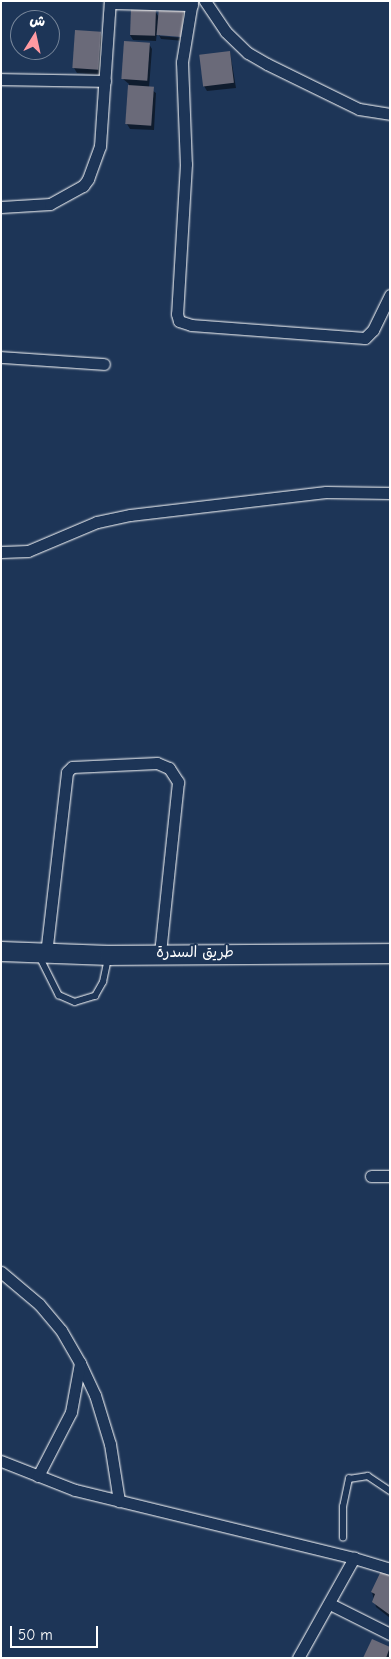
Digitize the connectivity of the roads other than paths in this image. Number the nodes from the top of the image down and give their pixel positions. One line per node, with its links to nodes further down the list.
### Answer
1 (205, 1): 6 (street)
2 (110, 2): 3 (street); 5 (street)
3 (192, 3): 8 (street)
4 (1, 79): 5 (street)
5 (105, 81): 7 (street)
6 (390, 114)
7 (1, 207)
8 (390, 295)
9 (1, 357): 10 (street)
10 (104, 364)
11 (390, 493): 12 (street)
12 (1, 552)
13 (1, 951): 16 (main road, طريق السدرة)
14 (160, 953): 15 (main road, طريق السدرة); 16 (street); 17 (main road, طريق السدرة)
15 (390, 953)
16 (42, 954): 17 (main road, طريق السدرة); 17 (lane)
17 (109, 955)
18 (371, 1176): 19 (street)
19 (390, 1176)
20 (1, 1272): 21 (street)
21 (80, 1363): 23 (street); 25 (street)
22 (1, 1461): 23 (street)
23 (38, 1476): 25 (street)
24 (390, 1490): 26 (lane)
25 (119, 1501): 27 (street)
26 (343, 1538)
27 (354, 1558): 28 (street); 29 (street)
28 (389, 1566)
29 (330, 1604): 30 (street); 31 (street)
30 (390, 1634)
31 (298, 1658)

